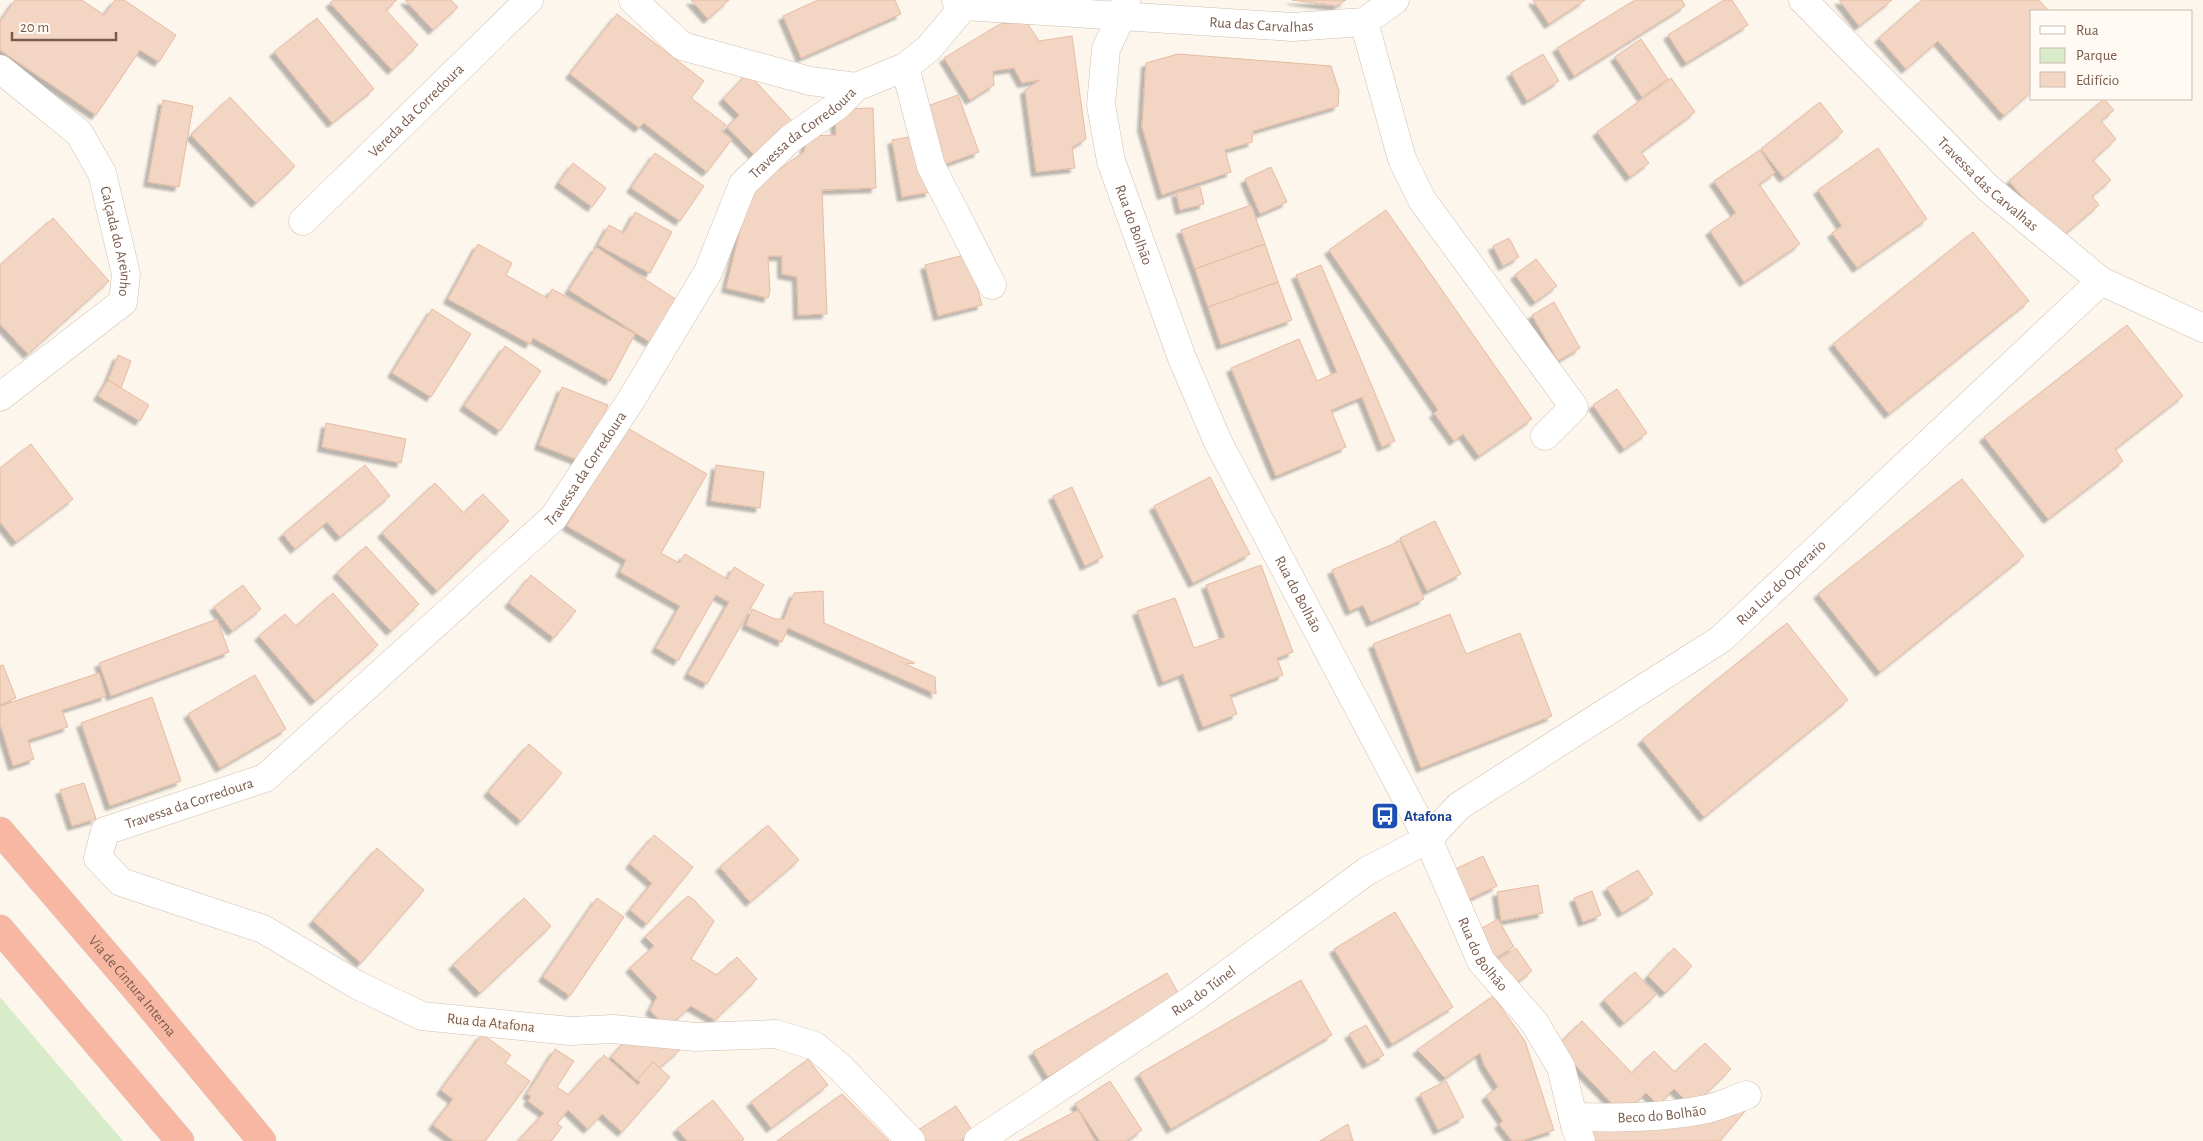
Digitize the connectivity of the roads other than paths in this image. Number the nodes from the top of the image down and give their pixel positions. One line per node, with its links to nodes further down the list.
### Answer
1 (529, 0): 11 (street, Vereda da Corredoura)
2 (634, 0): 10 (street)
3 (1395, 0): 7 (street)
4 (1803, 0): 12 (street, Travessa das Carvalhas)
5 (960, 3): 6 (street, Rua das Carvalhas); 8 (street, Travessa da Corredoura)
6 (1123, 8): 7 (street, Rua das Carvalhas); 19 (street, Rua do Bolhão)
7 (1364, 22): 16 (street)
8 (905, 67): 10 (street, Travessa da Corredoura); 13 (street)
9 (0, 69): 15 (street, Calçada do Areinho)
10 (856, 87): 17 (street, Travessa da Corredoura)
11 (303, 221)
12 (2102, 281): 14 (street, Travessa das Carvalhas); 19 (street, Rua Luz do Operario)
13 (992, 286)
14 (2203, 328)
15 (0, 397)
16 (1545, 436)
17 (105, 831): 25 (street, Rua da Atafona)
18 (0, 832): 24 (highway, Via de Cintura Interna)
19 (1428, 839): 22 (street, Rua do Bolhão); 26 (street, Rua do Túnel)
20 (0, 929): 23 (highway)
21 (1747, 1095): 22 (street, Beco do Bolhão)
22 (1577, 1129)
23 (180, 1141)
24 (262, 1141)
25 (911, 1141)
26 (978, 1141)

